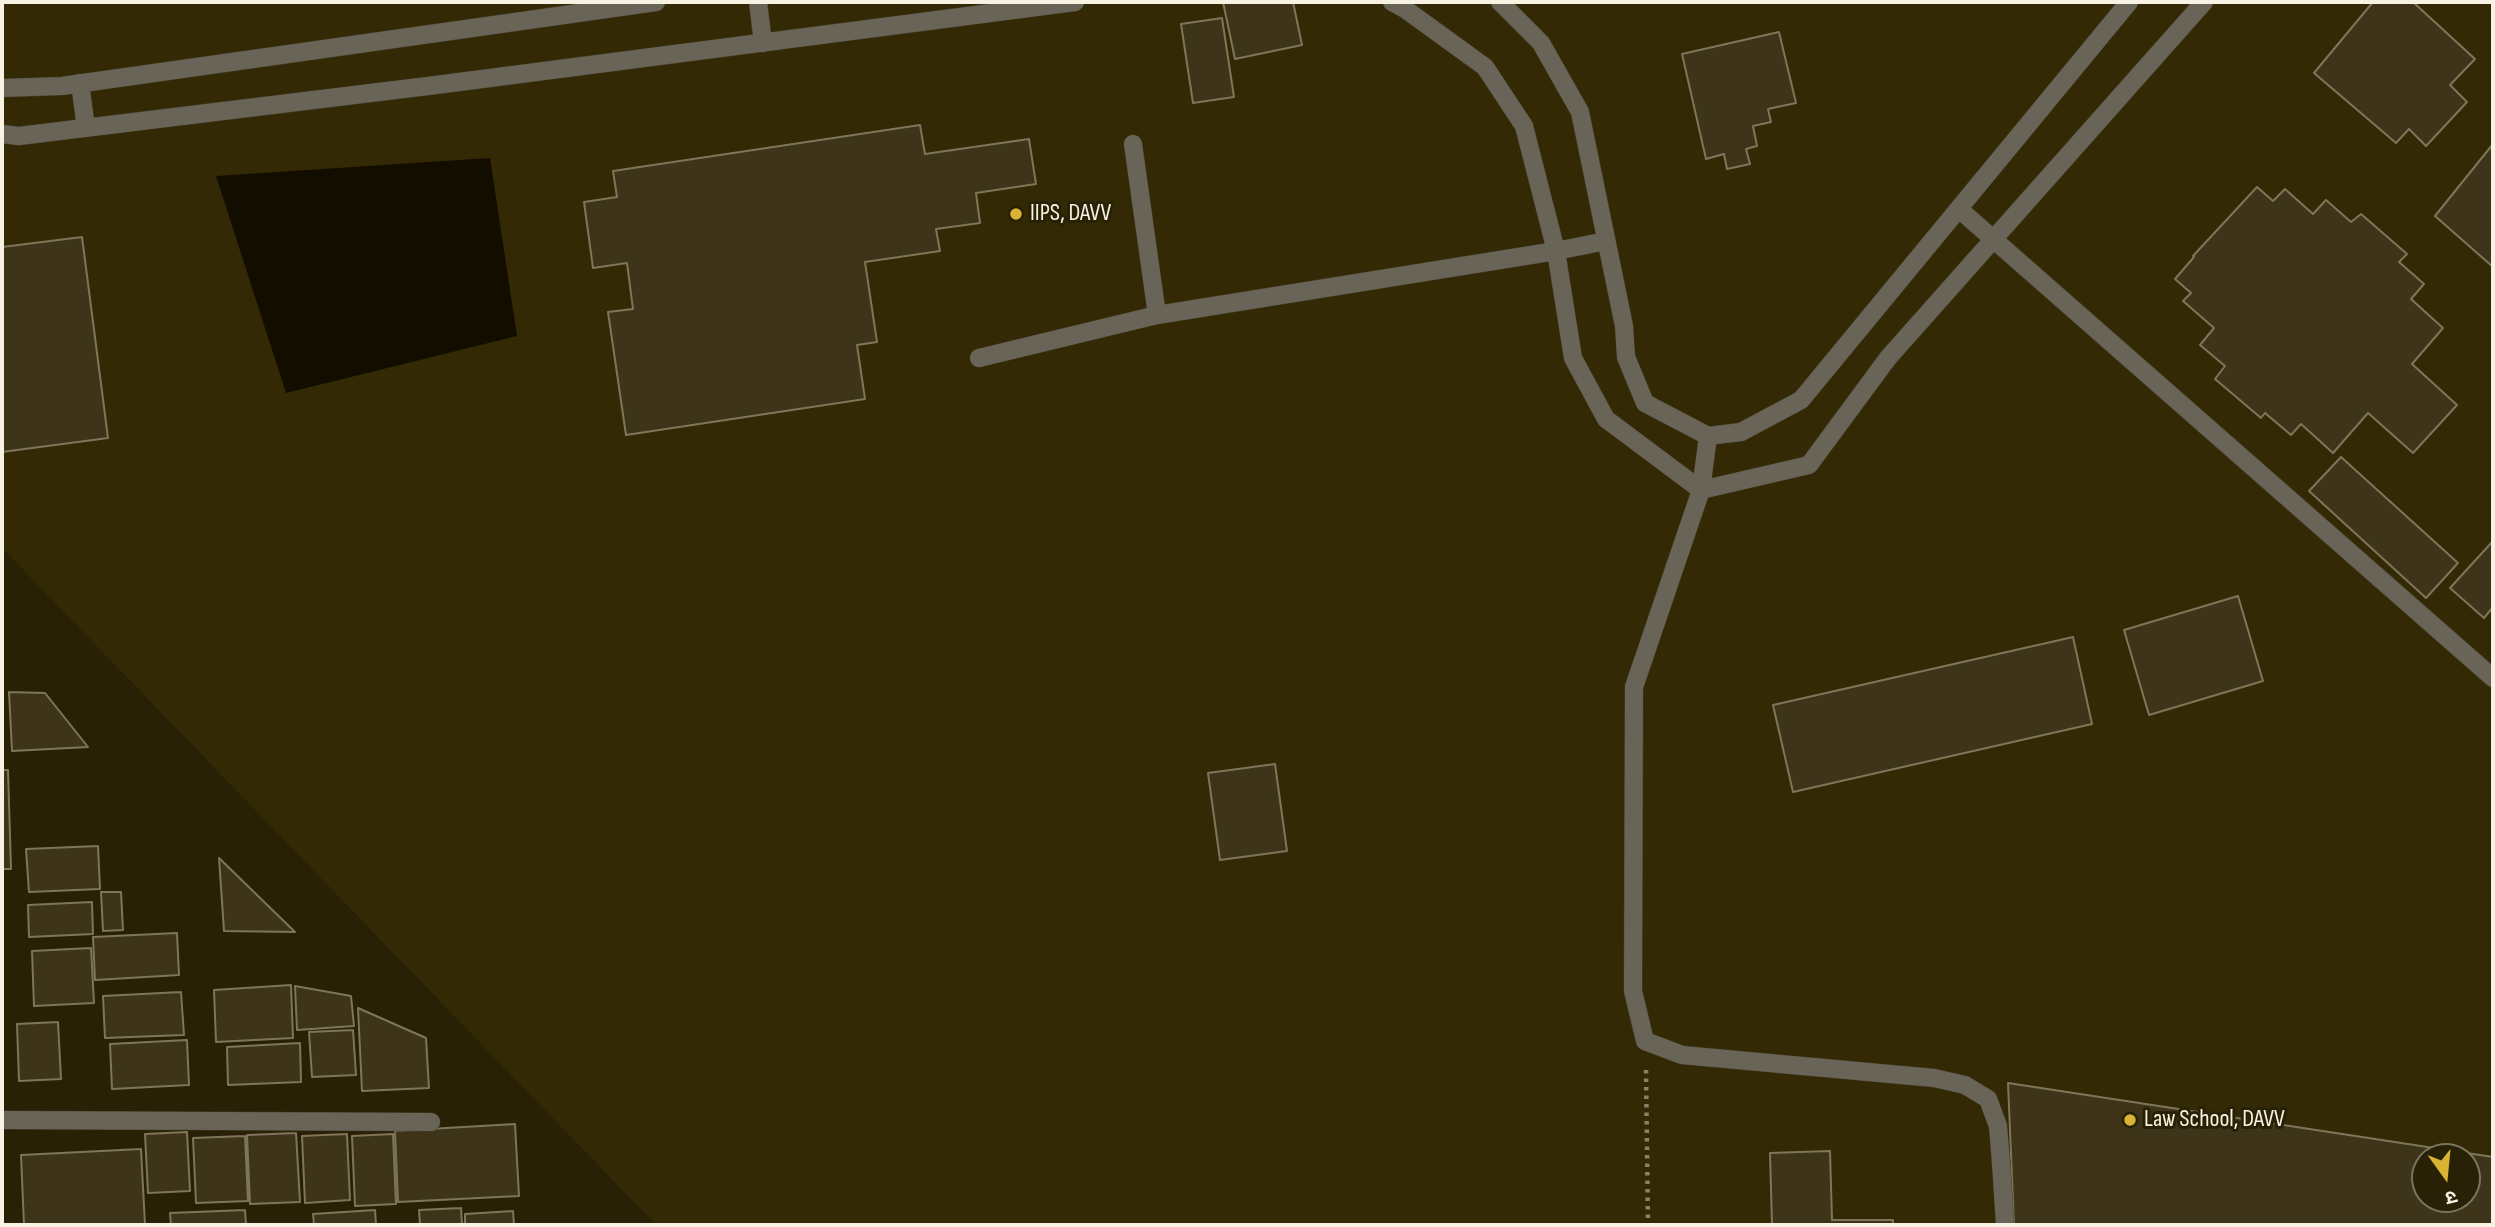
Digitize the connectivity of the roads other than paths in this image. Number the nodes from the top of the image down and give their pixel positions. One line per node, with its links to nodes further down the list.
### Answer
1 (656, 2): 9 (street)
2 (758, 2): 8 (street)
3 (1075, 2): 8 (street)
4 (1392, 2): 17 (street)
5 (1500, 2): 16 (street)
6 (2129, 2): 14 (street)
7 (2204, 2): 15 (street)
8 (762, 43): 11 (street)
9 (80, 83): 10 (street); 11 (street)
10 (2, 88)
11 (86, 128): 12 (street)
12 (2, 134)
13 (1133, 144): 18 (street)
14 (1959, 209): 15 (street); 20 (street)
15 (1994, 238): 21 (street); 22 (street)
16 (1606, 241): 17 (street); 20 (street)
17 (1556, 251): 18 (street); 21 (street)
18 (1157, 315): 19 (street)
19 (979, 358)
20 (1708, 436): 21 (street)
21 (1701, 490): 25 (street)
22 (2493, 677)
23 (2, 1120): 24 (street)
24 (430, 1122)
25 (2005, 1225)

